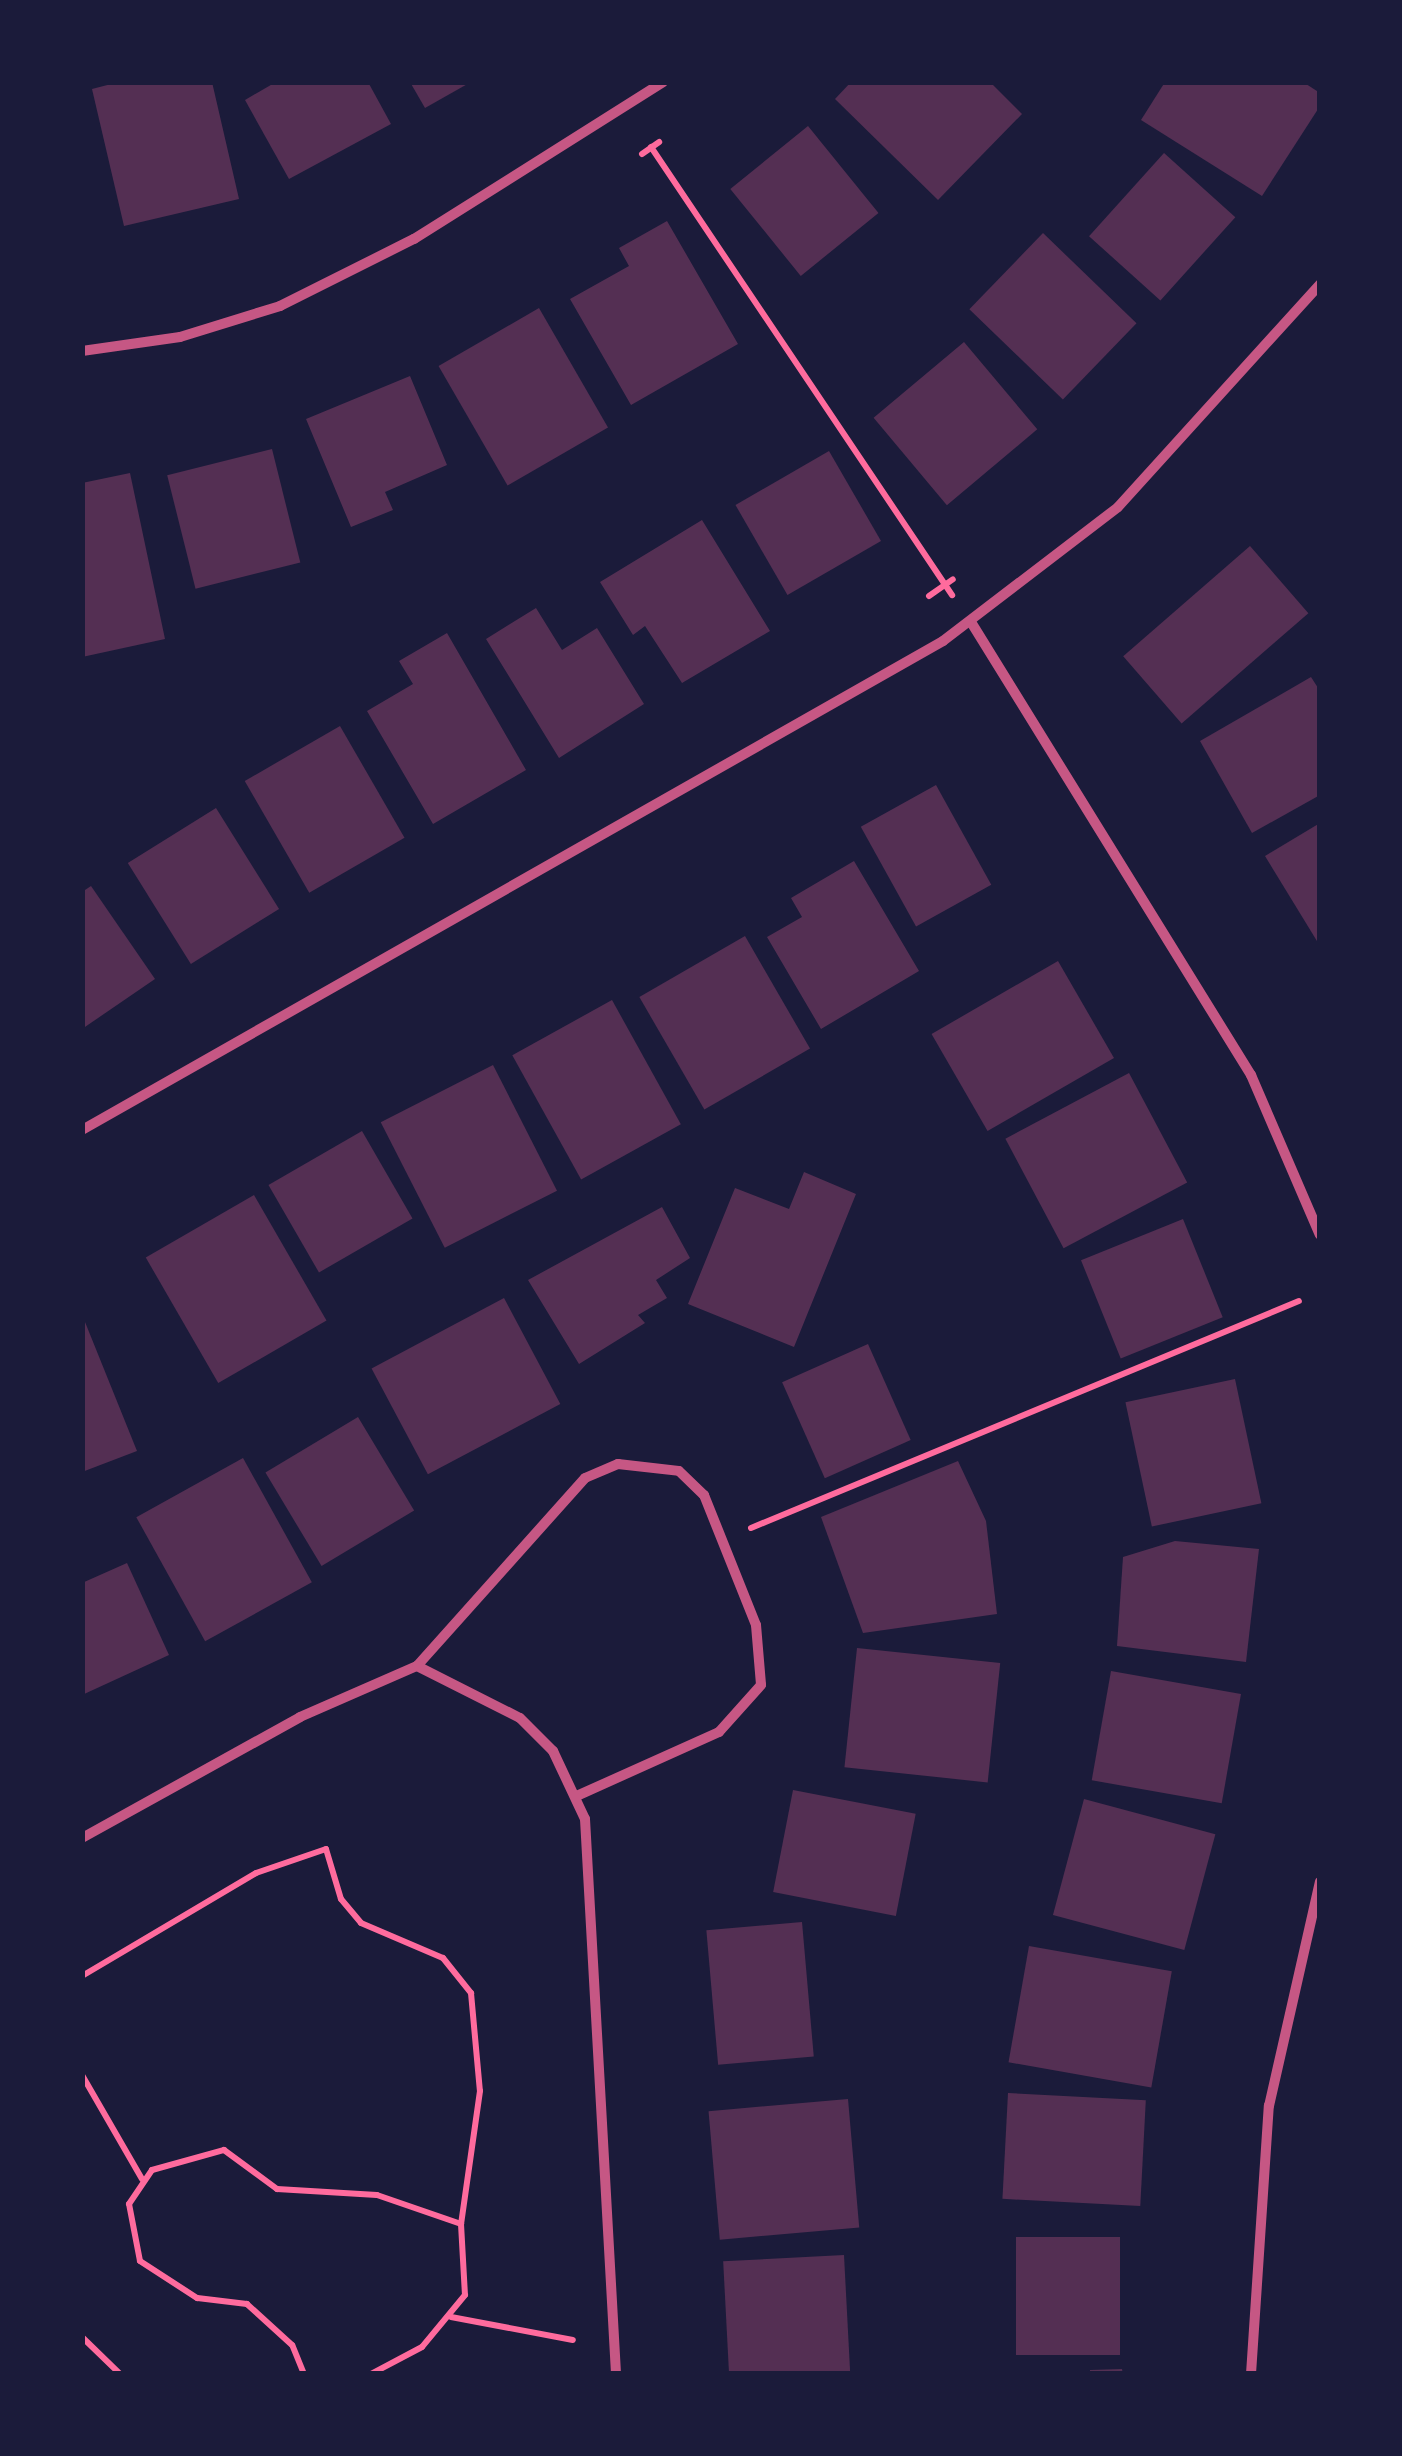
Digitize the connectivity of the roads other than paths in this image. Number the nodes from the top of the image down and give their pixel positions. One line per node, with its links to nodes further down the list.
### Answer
1 (663, 82): 3 (street)
2 (1320, 284): 4 (street)
3 (82, 351)
4 (971, 622): 5 (street); 6 (street)
5 (82, 1130)
6 (1320, 1235)
7 (416, 1666): 8 (street); 8 (street); 9 (street)
8 (579, 1795): 11 (street)
9 (82, 1838)
10 (1320, 1882): 12 (street)
11 (616, 2374)
12 (1251, 2374)

